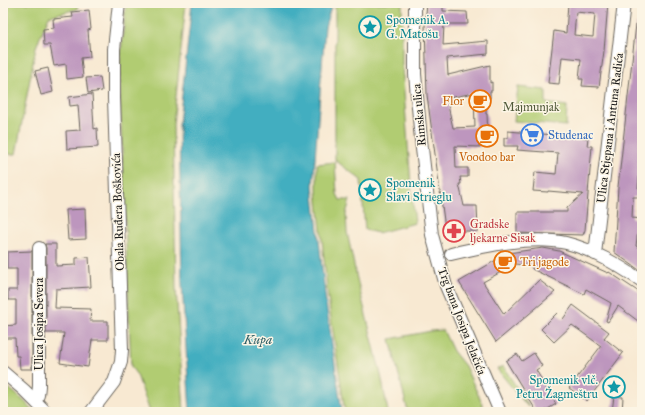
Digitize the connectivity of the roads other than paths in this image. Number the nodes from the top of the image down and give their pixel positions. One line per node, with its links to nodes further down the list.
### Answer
1 (119, 3): 12 (street, Obala Ruđera Boškovića)
2 (415, 3): 4 (street, Rimska ulica)
3 (624, 3): 7 (street, Ulica Stjepana i Antuna Radića)
4 (431, 227): 13 (street, Trg bana Josipa Jelačića)
5 (39, 248): 10 (street, Ulica Josipa Severa)
6 (451, 254): 7 (street)
7 (595, 254): 8 (street)
8 (642, 281)
9 (3, 372): 10 (street)
10 (36, 400): 11 (street)
11 (46, 412)
12 (91, 412)
13 (500, 412)

